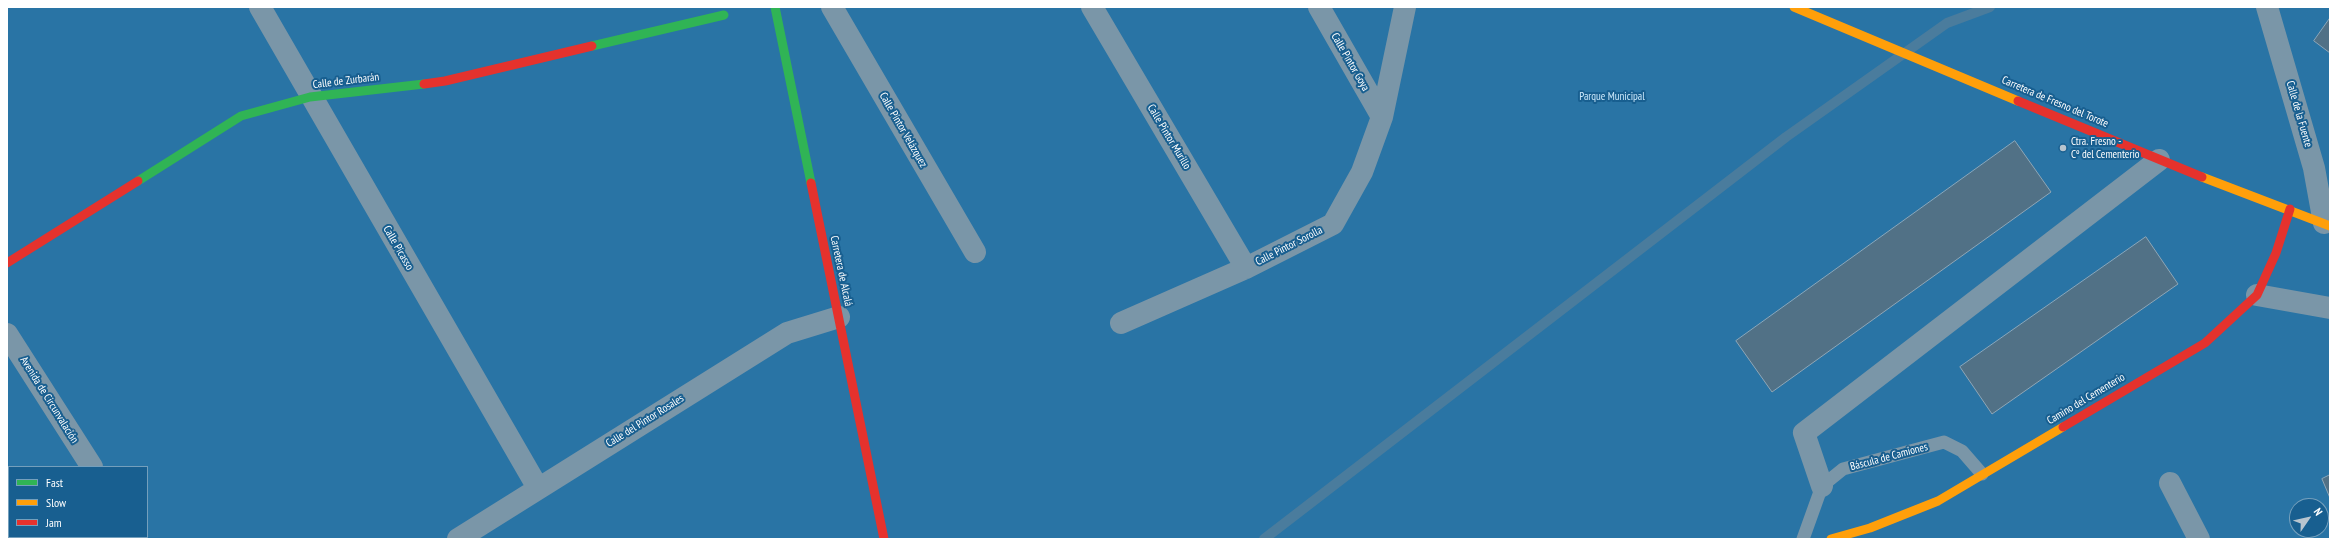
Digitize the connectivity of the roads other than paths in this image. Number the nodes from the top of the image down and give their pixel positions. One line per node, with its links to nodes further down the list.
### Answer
1 (260, 7): 10 (street, Calle Picasso)
2 (774, 7): 20 (street, Carretera de Alcalá)
3 (832, 7): 15 (street, Calle Pintor Velázquez)
4 (1092, 7): 17 (street, Calle Pintor Murillo)
5 (1319, 7): 11 (street, Calle Pintor Goya)
6 (1405, 7): 11 (street, Calle Pintor Sorolla)
7 (1794, 7): 12 (street, Carretera de Fresno del Torote)
8 (2267, 7): 14 (street, Calle de la Fuente)
9 (724, 15): 10 (street, Calle de Zurbarán)
10 (310, 97): 16 (street, Calle de Zurbarán); 27 (street, Calle Picasso)
11 (1382, 118): 17 (street, Calle Pintor Sorolla)
12 (2159, 160): 13 (street, Carretera de Fresno del Torote); 26 (street)
13 (2290, 210): 14 (street, Carretera de Fresno del Torote); 18 (street, Camino del Cementerio)
14 (2327, 224)
15 (974, 252)
16 (7, 262)
17 (1246, 268): 21 (street, Calle Pintor Sorolla)
18 (2257, 295): 19 (street); 24 (street, Camino del Cementerio)
19 (2330, 308)
20 (839, 317): 27 (street, Calle del Pintor Rosales); 29 (street, Carretera de Alcalá)
21 (1121, 323)
22 (7, 334): 23 (street, Avenida de Circunvalación)
23 (91, 466)
24 (1982, 474): 26 (lane, Báscula de Camiones); 31 (street, Camino del Cementerio)
25 (2170, 483): 32 (street)
26 (1822, 486): 30 (lane)
27 (538, 488): 28 (street, Calle del Pintor Rosales)
28 (458, 539)
29 (884, 539)
30 (1803, 539)
31 (1831, 539)
32 (2199, 539)

